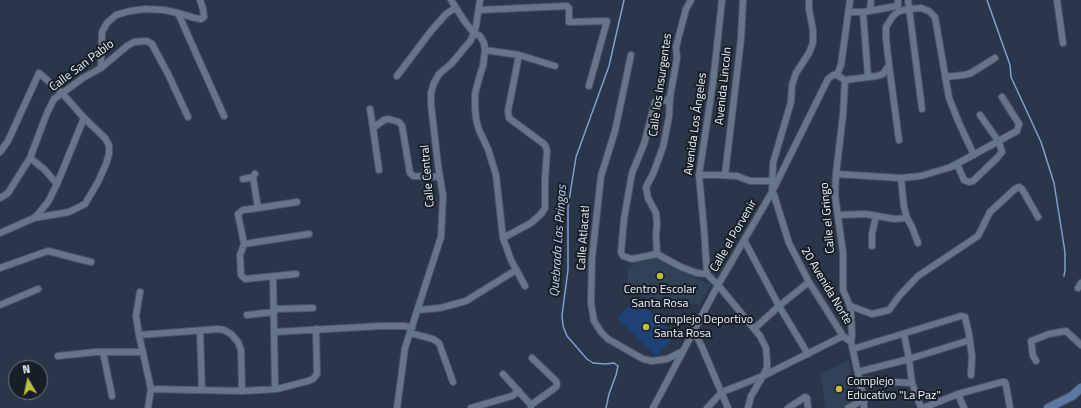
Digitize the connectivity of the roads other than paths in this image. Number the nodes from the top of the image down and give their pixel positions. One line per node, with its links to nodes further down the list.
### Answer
1 (200, 0): 21 (street)
2 (451, 0): 14 (street)
3 (480, 0): 17 (street, Calle Central)
4 (530, 0): 15 (street)
5 (691, 0): 38 (street, Calle los Insurgentes)
6 (722, 0): 55 (street, Avenida Los Ángeles)
7 (743, 0): 56 (street, Avenida Lincoln)
8 (809, 0): 60 (street)
9 (850, 0): 19 (street, Calle el Porvenir)
10 (871, 0): 18 (street)
11 (898, 0): 18 (street)
12 (908, 0): 16 (street)
13 (1057, 0): 23 (street)
14 (455, 8): 22 (street); 32 (street)
15 (530, 8): 17 (street); 36 (street)
16 (909, 9): 28 (street); 34 (street); 41 (street)
17 (478, 10): 22 (street, Calle Central)
18 (870, 11): 20 (street)
19 (849, 12): 20 (street); 31 (street, Calle el Porvenir)
20 (863, 12): 33 (street)
21 (178, 13): 30 (street); 43 (street)
22 (474, 33): 24 (street); 57 (street, Calle Central)
23 (1063, 43)
24 (485, 50): 26 (street); 73 (street)
25 (631, 55): 109 (street, Calle Atlacatl)
26 (519, 56): 29 (street); 73 (street)
27 (995, 58): 34 (street)
28 (889, 65): 33 (street); 47 (street)
29 (555, 66)
30 (101, 68): 37 (street, Calle San Pablo); 44 (street, Calle San Pablo)
31 (835, 75): 35 (street); 62 (street, Calle el Porvenir)
32 (397, 76)
33 (868, 77): 35 (street)
34 (945, 77): 50 (street)
35 (845, 80): 54 (street, Calle el Gringo)
36 (589, 86)
37 (62, 93): 45 (street); 49 (street); 51 (street, Calle San Pablo)
38 (670, 97): 78 (street, Calle los Insurgentes); 78 (street)
39 (1002, 97): 48 (street)
40 (370, 109): 46 (street)
41 (922, 109)
42 (980, 115): 48 (street)
43 (224, 116)
44 (188, 117)
45 (84, 118): 61 (street); 69 (street)
46 (373, 128): 53 (street); 57 (street)
47 (899, 140)
48 (999, 142): 50 (street); 52 (street)
49 (0, 152)
50 (974, 155): 52 (street)
51 (30, 158): 61 (street); 63 (street, Calle San Pablo)
52 (958, 164): 58 (street)
53 (379, 170)
54 (836, 174): 58 (street); 66 (street, Calle el Gringo)
55 (699, 175): 56 (street); 83 (street, Avenida Los Ángeles)
56 (725, 175): 60 (street)
57 (440, 176): 95 (street, Calle Central)
58 (901, 178): 70 (street)
59 (243, 179): 65 (street)
60 (772, 182): 62 (street)
61 (57, 184): 69 (street)
62 (772, 192): 74 (street, Calle el Porvenir); 85 (street, 20 Avenida Norte)
63 (0, 198)
64 (297, 202): 65 (street)
65 (258, 208): 76 (street)
66 (838, 215): 67 (street); 92 (street, Calle el Gringo)
67 (876, 216): 70 (street); 77 (street)
68 (1038, 217): 92 (street)
69 (34, 218): 71 (street)
70 (907, 218): 75 (street)
71 (0, 233)
72 (309, 234): 76 (street)
73 (503, 238): 81 (street)
74 (744, 240): 86 (street, Calle el Porvenir); 91 (street)
75 (918, 243)
76 (244, 244): 84 (street)
77 (872, 246)
78 (657, 254): 83 (street)
79 (91, 262): 80 (street)
80 (0, 268)
81 (516, 270): 87 (street); 95 (street)
82 (296, 274): 84 (street)
83 (706, 274): 86 (street)
84 (273, 276): 94 (street)
85 (809, 282): 91 (street); 105 (street, 20 Avenida Norte)
86 (718, 285): 97 (street); 102 (street, Calle el Porvenir)
87 (525, 286)
88 (38, 289): 90 (street)
89 (140, 292): 104 (street)
90 (0, 305)
91 (779, 306): 97 (street); 112 (street)
92 (850, 306): 107 (street, Calle el Gringo)
93 (313, 308): 94 (street)
94 (274, 310): 96 (street); 101 (street)
95 (418, 310): 99 (street, Calle Central)
96 (247, 315)
97 (755, 328): 120 (street)
98 (316, 329): 99 (street); 101 (street); 126 (street)
99 (411, 330): 122 (street); 136 (street, Calle Central)
100 (200, 331): 104 (street); 127 (street); 128 (street)
101 (274, 332): 126 (street)
102 (692, 334): 109 (street, Calle el Porvenir); 130 (street)
103 (904, 334): 106 (street); 107 (street); 115 (street)
104 (139, 335): 111 (street)
105 (843, 336): 107 (street, 20 Avenida Norte); 112 (street)
106 (970, 340): 115 (street); 119 (street)
107 (852, 345): 117 (street, Calle el Gringo)
108 (1081, 345): 116 (street)
109 (683, 351): 138 (street, Calle el Porvenir)
110 (103, 352): 111 (street); 113 (street); 132 (street)
111 (143, 352): 125 (street)
112 (808, 354): 120 (street)
113 (58, 356)
114 (532, 358): 134 (street)
115 (909, 360): 117 (street); 123 (street)
116 (1036, 361)
117 (858, 372): 121 (street, Calle el Gringo)
118 (503, 374): 129 (street)
119 (972, 375)
120 (763, 376): 130 (street); 141 (street)
121 (859, 380): 123 (street); 133 (street, Calle el Gringo)
122 (453, 382)
123 (912, 383): 146 (street)
124 (1081, 388): 149 (street)
125 (151, 389): 127 (street); 135 (street)
126 (275, 389): 128 (street)
127 (202, 390): 128 (street)
128 (242, 391)
129 (519, 391): 134 (street); 137 (street)
130 (722, 392): 139 (street); 140 (street)
131 (958, 394): 146 (street); 147 (street); 148 (street)
132 (112, 396)
133 (864, 400): 144 (street); 145 (street, Calle el Gringo)
134 (531, 406)
135 (148, 408)
136 (397, 408)
137 (471, 408)
138 (653, 408)
139 (707, 408)
140 (728, 408)
141 (748, 408)
142 (788, 408): 143 (street)
143 (808, 408)
144 (848, 408)
145 (864, 408)
146 (922, 408)
147 (964, 408)
148 (1010, 408)
149 (1048, 408)

